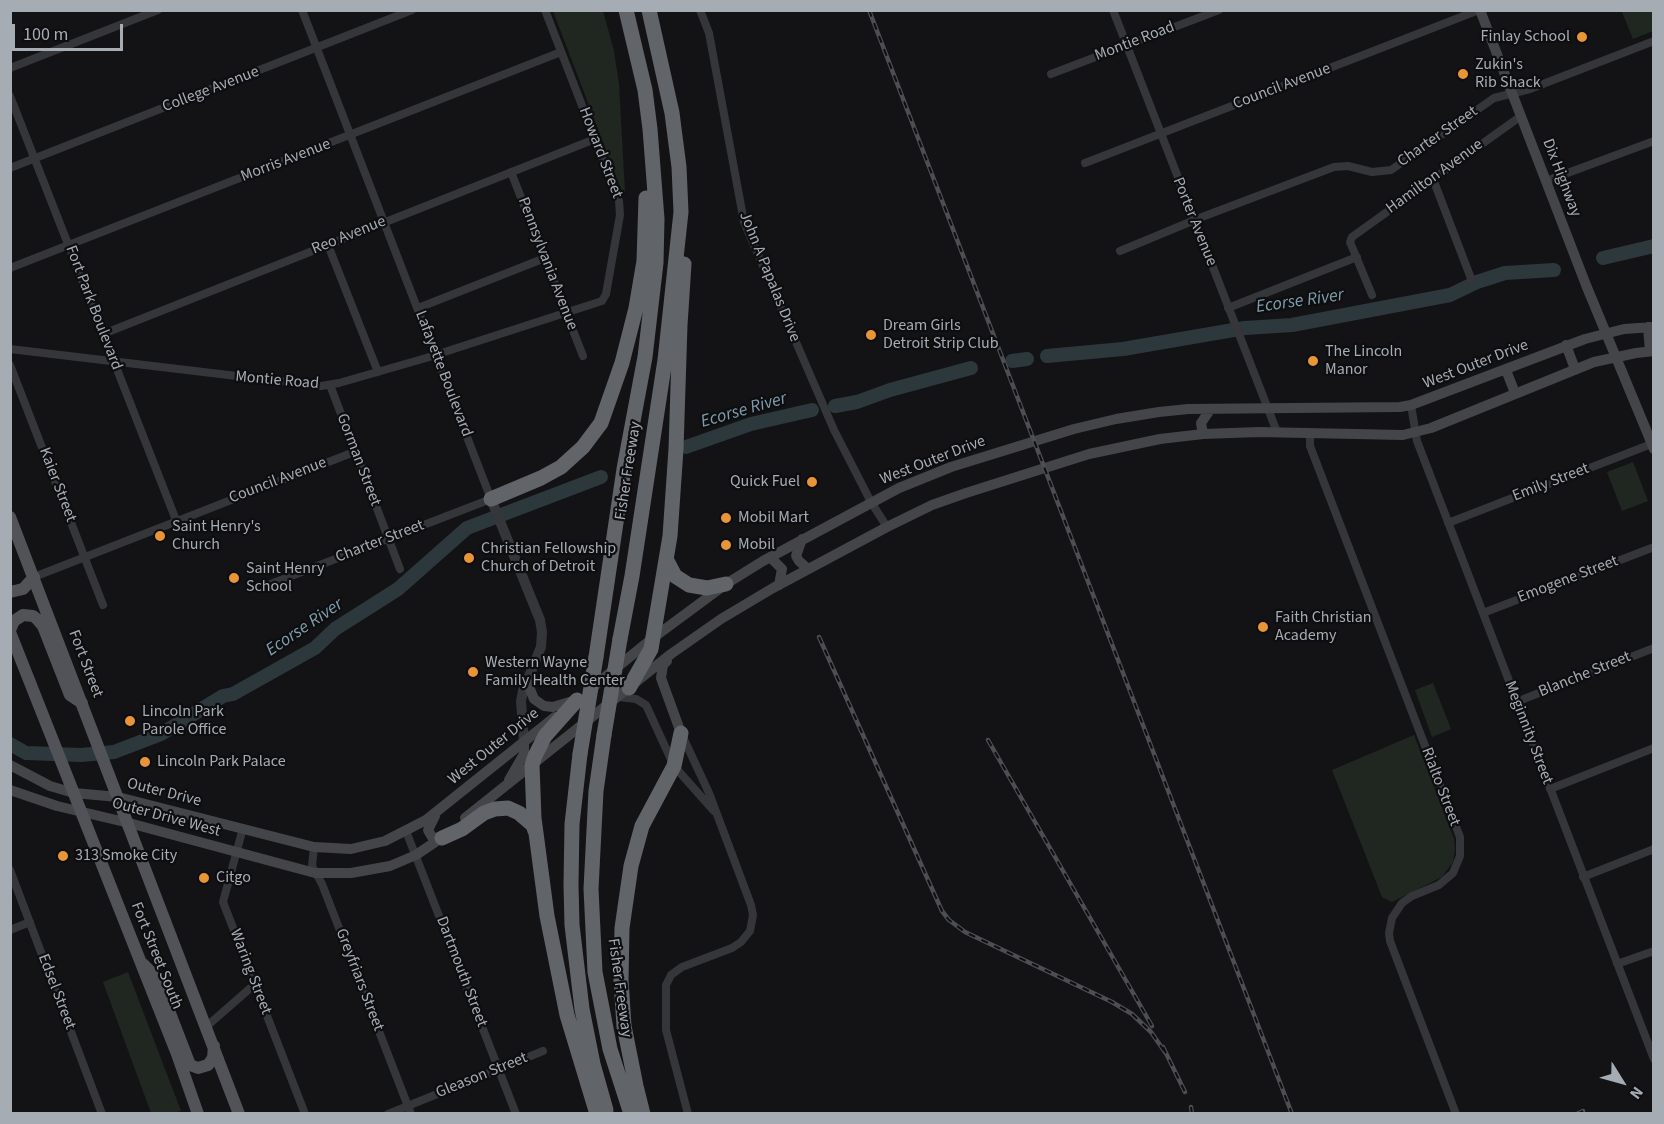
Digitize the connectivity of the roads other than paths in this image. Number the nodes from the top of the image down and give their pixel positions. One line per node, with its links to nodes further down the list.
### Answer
1 (158, 10): 15 (street)
2 (302, 10): 13 (street, Lafayette Boulevard)
3 (412, 10): 13 (street, College Avenue)
4 (545, 10): 14 (street, Howard Street)
5 (626, 10): 17 (highway, Fisher Freeway)
6 (649, 10): 33 (highway, Fisher Freeway)
7 (700, 10): 71 (street, John A Papalas Drive)
8 (1113, 10): 12 (street, Porter Avenue)
9 (1220, 10): 12 (street, Montie Road)
10 (1479, 10): 18 (main road, Dix Highway); 21 (street, Council Avenue)
11 (1653, 41): 18 (street, Charter Street)
12 (1127, 45): 16 (street, Montie Road); 21 (street, Porter Avenue)
13 (317, 49): 22 (street, Lafayette Boulevard); 25 (street, College Avenue)
14 (561, 52): 22 (street, Morris Avenue); 23 (street, Howard Street)
15 (10, 68)
16 (1051, 74)
17 (645, 90): 72 (highway); 146 (highway, Fisher Freeway, bridge)
18 (1512, 94): 20 (main road, Dix Highway); 31 (street, Charter Street)
19 (10, 96): 25 (street, Fort Park Boulevard)
20 (1521, 116): 29 (street, Hamilton Avenue); 30 (main road, Dix Highway)
21 (1160, 133): 26 (street, Council Avenue); 31 (street, Porter Avenue)
22 (351, 135): 32 (street, Lafayette Boulevard); 35 (street, Morris Avenue)
23 (595, 139): 28 (street, Reo Avenue); 42 (street, Howard Street)
24 (1653, 141): 30 (street)
25 (35, 159): 27 (street, College Avenue); 35 (street, Fort Park Boulevard)
26 (1085, 163)
27 (10, 168)
28 (511, 172): 32 (street, Reo Avenue); 38 (street, Pennsylvania Avenue)
29 (1433, 179): 37 (street, Hamilton Avenue); 40 (street)
30 (1546, 181): 48 (main road, Dix Highway)
31 (1194, 221): 36 (street, Charter Street); 44 (street, Porter Avenue)
32 (384, 222): 34 (street, Reo Avenue); 43 (street, Lafayette Boulevard)
33 (679, 230): 82 (highway); 147 (highway, Fisher Freeway, bridge)
34 (328, 244): 47 (street, Reo Avenue); 59 (street)
35 (69, 246): 39 (street, Morris Avenue); 47 (street, Fort Park Boulevard)
36 (1120, 251)
37 (1357, 257): 41 (street); 44 (street)
38 (545, 258): 43 (street); 45 (street, Pennsylvania Avenue)
39 (10, 268)
40 (1472, 281)
41 (1372, 295)
42 (603, 300): 45 (street, Montie Road)
43 (418, 308): 52 (street, Lafayette Boulevard)
44 (1228, 308): 63 (street, Porter Avenue)
45 (567, 313): 52 (street, Montie Road); 53 (street, Pennsylvania Avenue)
46 (1651, 327): 48 (main road, West Outer Drive); 51 (main road)
47 (103, 334): 55 (street, Fort Park Boulevard)
48 (1606, 334): 49 (main road, West Outer Drive); 54 (main road, Dix Highway)
49 (1566, 345): 57 (main road); 58 (main road, West Outer Drive)
50 (10, 349): 55 (street, Montie Road)
51 (1652, 351): 54 (main road)
52 (436, 355): 59 (street, Montie Road); 72 (street, Lafayette Boulevard)
53 (583, 356)
54 (1615, 357): 57 (main road); 69 (main road, Dix Highway)
55 (114, 362): 60 (street, Montie Road); 74 (street, Fort Park Boulevard)
56 (10, 365): 80 (street, Kaier Street)
57 (1575, 369): 61 (main road)
58 (1506, 370): 61 (main road); 62 (main road, West Outer Drive)
59 (378, 372): 60 (street, Montie Road)
60 (330, 385): 70 (street, Gorman Street)
61 (1515, 393): 66 (main road)
62 (1412, 405): 63 (main road, West Outer Drive); 66 (street, Meginnity Street)
63 (1267, 409): 64 (main road, West Outer Drive); 65 (street, Porter Avenue)
64 (1210, 410): 67 (main road); 71 (main road, West Outer Drive)
65 (1277, 432): 67 (main road); 68 (main road)
66 (1416, 432): 68 (main road); 75 (street, Meginnity Street)
67 (1203, 434): 76 (main road)
68 (1310, 434): 150 (street, Rialto Street)
69 (1653, 445): 75 (street, Emily Street)
70 (354, 452): 74 (street, Council Avenue); 77 (street, Gorman Street)
71 (871, 502): 76 (street, John A Papalas Drive); 78 (main road, West Outer Drive)
72 (496, 510): 77 (street, Charter Street); 96 (street, Lafayette Boulevard)
73 (10, 517): 85 (main road, Fort Street)
74 (176, 520): 80 (street, Council Avenue)
75 (1448, 523): 91 (street, Meginnity Street)
76 (887, 526): 84 (main road)
77 (388, 538): 83 (street, Gorman Street); 87 (street, Charter Street)
78 (803, 539): 81 (main road, West Outer Drive); 84 (main road)
79 (1653, 547): 91 (street, Emogene Street)
80 (85, 556): 85 (street, Council Avenue); 90 (street, Kaier Street)
81 (770, 557): 86 (main road, West Outer Drive); 88 (main road)
82 (666, 559): 86 (highway); 93 (highway)
83 (400, 569)
84 (808, 569): 88 (main road)
85 (34, 577): 89 (main road); 100 (main road, Fort Street)
86 (726, 584): 93 (main road, West Outer Drive)
87 (268, 585)
88 (778, 585): 95 (main road)
89 (10, 592)
90 (103, 605)
91 (1483, 613): 99 (street, Meginnity Street)
92 (10, 631): 100 (main road); 110 (main road)
93 (652, 638): 97 (highway); 98 (main road, West Outer Drive)
94 (1653, 648): 99 (street, Blanche Street)
95 (671, 654): 97 (main road); 101 (main road)
96 (527, 682): 98 (main road); 102 (street, Lafayette Boulevard)
97 (623, 693): 105 (main road); 106 (street)
98 (577, 700): 102 (main road, West Outer Drive); 105 (highway)
99 (1516, 702): 108 (street, Meginnity Street)
100 (82, 703): 111 (main road, Fort Street)
101 (681, 733): 106 (highway); 114 (street)
102 (524, 741): 107 (main road); 112 (main road, West Outer Drive)
103 (1653, 748): 108 (street)
104 (10, 765): 110 (main road, Outer Drive)
105 (532, 765): 107 (main road); 118 (highway)
106 (674, 766): 114 (street); 148 (highway)
107 (506, 786): 119 (main road)
108 (1550, 789): 126 (street, Meginnity Street)
109 (10, 790): 113 (main road, Outer Drive West)
110 (74, 793): 111 (main road, Outer Drive); 113 (main road)
111 (118, 797): 115 (main road, Fort Street); 116 (main road, Outer Drive)
112 (439, 811): 117 (main road, West Outer Drive); 119 (main road)
113 (81, 812): 115 (main road, Outer Drive West); 130 (main road, Fort Street South)
114 (718, 816): 149 (street)
115 (129, 823): 122 (main road, Outer Drive West); 133 (main road, Fort Street South)
116 (243, 828): 120 (main road, Outer Drive); 122 (street, Waring Street)
117 (406, 831): 120 (main road, West Outer Drive); 123 (street, Dartmouth Street)
118 (536, 832): 119 (highway); 145 (highway)
119 (442, 838): 123 (main road)
120 (314, 847): 125 (street, Greyfriars Street)
121 (1653, 849): 126 (street)
122 (236, 852): 125 (main road, Outer Drive West); 132 (street, Waring Street)
123 (416, 855): 125 (main road); 137 (street, Dartmouth Street)
124 (10, 870): 127 (street, Edsel Street)
125 (315, 873): 138 (street, Greyfriars Street)
126 (1583, 877): 131 (street, Meginnity Street)
127 (30, 922): 128 (street); 139 (street, Edsel Street)
128 (10, 930)
129 (1653, 951): 131 (street)
130 (140, 962): 134 (main road); 140 (main road, Fort Street South)
131 (1617, 964): 136 (street, Meginnity Street)
132 (255, 984): 133 (street); 142 (street, Waring Street)
133 (207, 1026): 134 (main road, Fort Street South)
134 (214, 1044): 141 (main road, Fort Street South)
135 (543, 1051): 137 (street, Gleason Street)
136 (1653, 1059)
137 (498, 1068): 138 (street, Gleason Street); 144 (street, Dartmouth Street)
138 (410, 1110): 143 (street, Gleason Street)
139 (102, 1113)
140 (198, 1113)
141 (239, 1113)
142 (305, 1113)
143 (388, 1113)
144 (516, 1113)
145 (597, 1113)
146 (607, 1113)
147 (631, 1113)
148 (643, 1113)
149 (688, 1113)
150 (1456, 1113)

